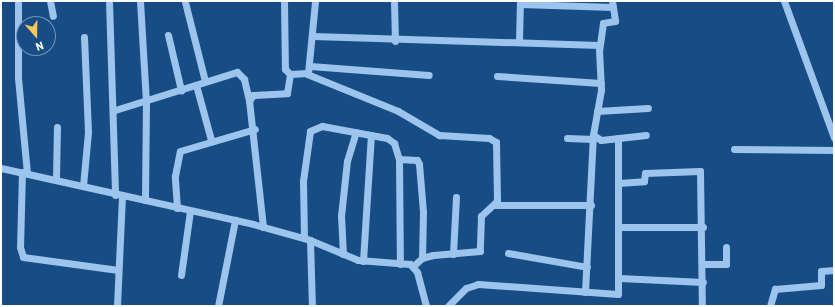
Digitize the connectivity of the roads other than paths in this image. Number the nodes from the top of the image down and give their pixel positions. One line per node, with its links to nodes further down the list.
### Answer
1 (18, 1): 47 (street)
2 (50, 1): 13 (street)
3 (109, 1): 31 (street)
4 (140, 1): 29 (street)
5 (284, 1): 21 (street)
6 (315, 1): 15 (street)
7 (394, 1): 17 (street)
8 (784, 1): 41 (street)
9 (185, 2): 24 (street)
10 (520, 2): 11 (street); 18 (street)
11 (552, 3): 12 (street)
12 (613, 4): 19 (street)
13 (53, 16)
14 (168, 35): 27 (street)
15 (313, 36): 17 (street); 20 (street)
16 (84, 37): 50 (street)
17 (395, 41): 18 (street)
18 (519, 41): 19 (street)
19 (599, 45): 25 (street)
20 (308, 70): 21 (street); 22 (street); 54 (street)
21 (290, 74): 28 (street)
22 (429, 75)
23 (497, 76): 25 (street)
24 (205, 81): 26 (street); 28 (street)
25 (601, 83): 32 (street)
26 (196, 85): 27 (street); 42 (street)
27 (180, 90): 29 (street)
28 (249, 101): 34 (street)
29 (146, 102): 31 (street); 53 (street)
30 (648, 108): 32 (street)
31 (115, 110): 51 (street)
32 (597, 110): 38 (street)
33 (57, 126): 48 (street)
34 (254, 129): 42 (street); 59 (street)
35 (356, 132): 37 (street); 62 (street); 65 (street)
36 (646, 134): 40 (street)
37 (371, 135): 45 (street); 68 (street)
38 (593, 137): 39 (street); 40 (street); 55 (street)
39 (567, 138)
40 (618, 138): 49 (street)
41 (834, 138)
42 (211, 140): 56 (street)
43 (734, 149): 44 (street)
44 (834, 150)
45 (399, 159): 67 (street); 69 (street)
46 (1, 168): 47 (street)
47 (24, 172): 48 (street); 73 (street)
48 (56, 178): 50 (street)
49 (618, 183): 60 (street); 61 (street)
50 (83, 186): 51 (street)
51 (118, 196): 53 (street); 73 (street)
52 (456, 197): 66 (street)
53 (145, 200): 56 (street)
54 (494, 205): 55 (street); 66 (street)
55 (591, 205): 72 (street)
56 (177, 208): 57 (street)
57 (190, 211): 58 (street); 75 (street)
58 (235, 220): 59 (street); 80 (street)
59 (263, 227): 62 (street)
60 (619, 227): 61 (street); 76 (street)
61 (703, 227): 70 (street)
62 (307, 239): 65 (street); 81 (street)
63 (726, 247): 70 (street)
64 (508, 253): 72 (street)
65 (343, 254): 68 (street)
66 (453, 254): 67 (street)
67 (422, 258): 71 (street)
68 (363, 261): 69 (street)
69 (400, 264): 71 (street)
70 (703, 264): 77 (street)
71 (413, 266): 82 (street)
72 (587, 267): 78 (street)
73 (118, 270): 79 (street)
74 (834, 270): 85 (street)
75 (181, 275)
76 (619, 278): 77 (street); 78 (street)
77 (703, 282): 84 (street)
78 (585, 292): 83 (street)
79 (117, 306)
80 (218, 306)
81 (312, 306)
82 (426, 306)
83 (448, 306)
84 (702, 306)
85 (770, 306)

